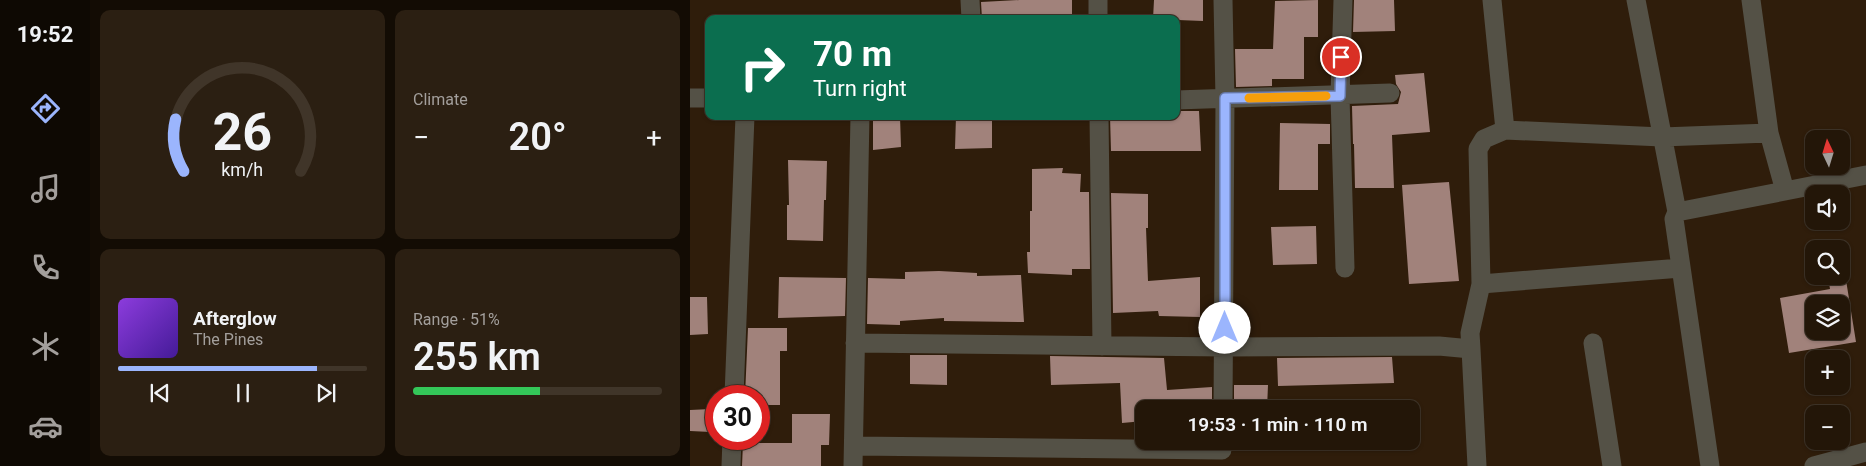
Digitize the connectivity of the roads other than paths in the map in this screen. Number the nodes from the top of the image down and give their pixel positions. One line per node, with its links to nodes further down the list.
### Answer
1 (970, 0): 8 (street)
2 (1098, 0): 9 (street)
3 (1223, 0): 14 (street)
4 (1343, 0): 11 (street)
5 (1492, 0): 19 (street)
6 (1636, 0): 21 (street)
7 (1751, 0): 20 (street)
8 (971, 15)
9 (1098, 15)
10 (1390, 93): 11 (street)
11 (1340, 96): 14 (street); 25 (street)
12 (690, 98): 13 (street)
13 (705, 98)
14 (1225, 98): 15 (street); 31 (street)
15 (1180, 100)
16 (745, 120): 33 (street)
17 (860, 120): 28 (street)
18 (1099, 120): 30 (street)
19 (1505, 130): 21 (street); 27 (street)
20 (1769, 133): 21 (street); 23 (street)
21 (1662, 137): 24 (street)
22 (1866, 175): 23 (street)
23 (1785, 191): 24 (street)
24 (1677, 212): 26 (street)
25 (1344, 268)
26 (1681, 268): 27 (street); 43 (street)
27 (1481, 284): 32 (street)
28 (856, 343): 30 (street); 35 (street)
29 (1593, 343): 42 (street)
30 (1102, 346): 31 (street)
31 (1225, 347): 32 (street); 34 (street)
32 (1471, 349): 41 (street)
33 (734, 385)
34 (1223, 400)
35 (854, 446): 37 (street); 40 (street)
36 (732, 450): 39 (street)
37 (1222, 452)
38 (1866, 452): 44 (street)
39 (731, 466)
40 (853, 466)
41 (1478, 466)
42 (1612, 466)
43 (1710, 466)
44 (1814, 466)

